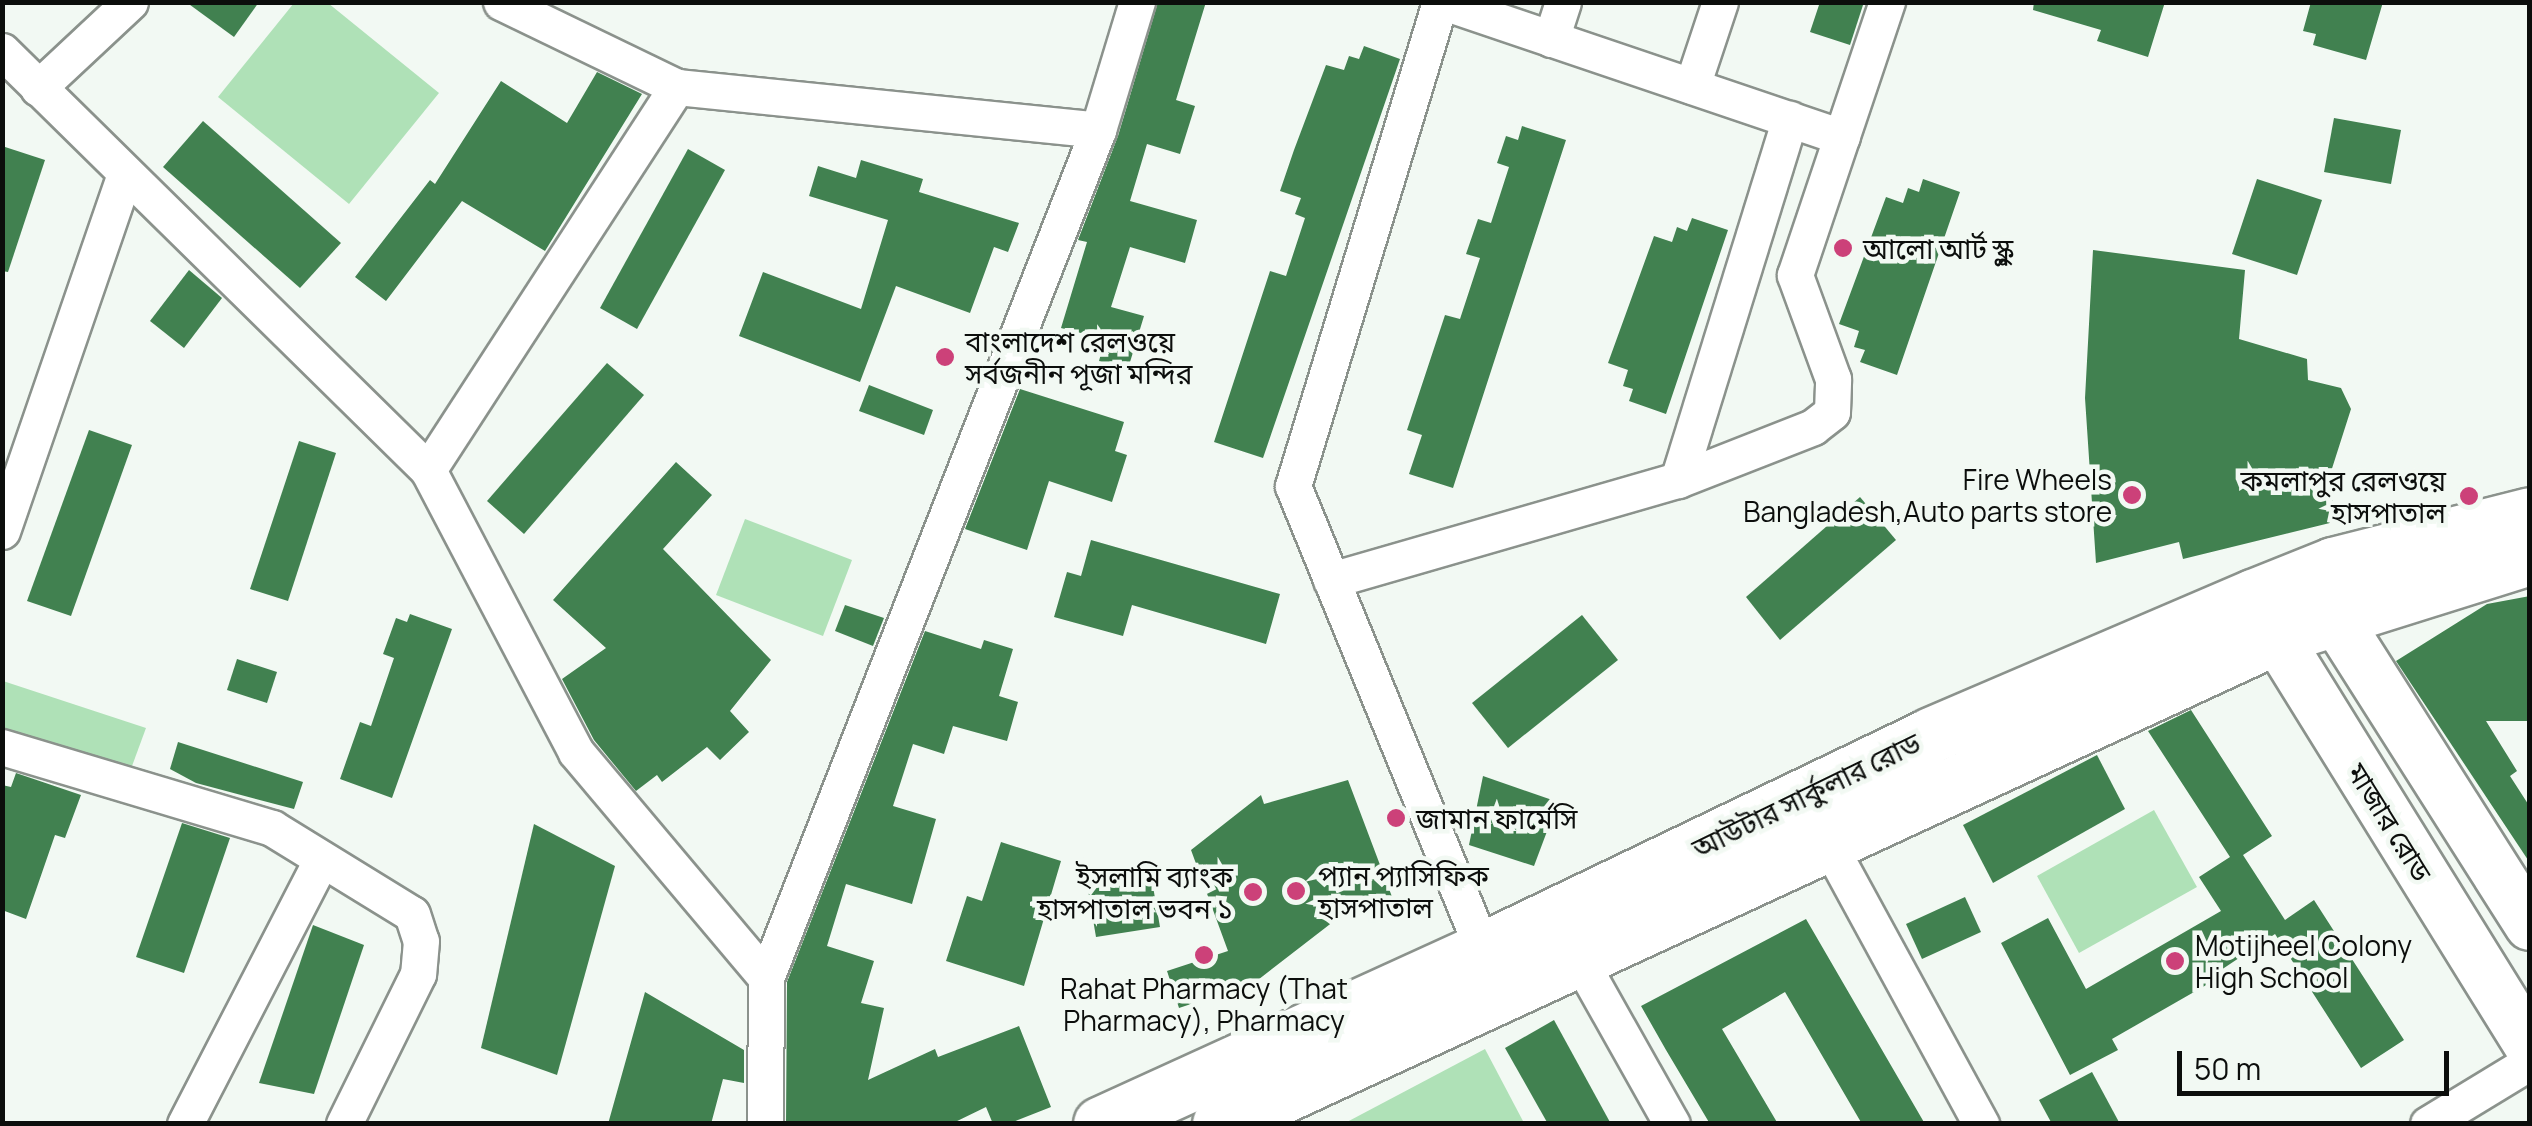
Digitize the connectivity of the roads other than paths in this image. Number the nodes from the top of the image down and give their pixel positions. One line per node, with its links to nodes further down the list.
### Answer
1 (130, 2): 12 (street)
2 (501, 2): 11 (street)
3 (1137, 2): 14 (street)
4 (1441, 2): 8 (street); 22 (street)
5 (1563, 2): 8 (street)
6 (1720, 2): 10 (street)
7 (1887, 2): 15 (street)
8 (1552, 39): 10 (street)
9 (2, 51): 12 (street)
10 (1692, 86): 13 (street)
11 (677, 87): 14 (street); 17 (street)
12 (38, 88): 16 (street)
13 (1790, 119): 15 (street); 18 (street)
14 (1098, 130): 31 (street)
15 (1842, 137): 18 (street)
16 (124, 177): 17 (street); 20 (street)
17 (428, 470): 31 (street)
18 (1678, 480): 22 (street)
19 (2530, 516): 23 (main road, আউটার সার্কুলার রোড)
20 (2, 531)
21 (2530, 557): 23 (main road, আউটার সার্কুলার রোড)
22 (1331, 580): 29 (street)
23 (2320, 594): 24 (main road, আউটার সার্কুলার রোড); 28 (main road)
24 (2264, 617): 26 (main road, আউটার সার্কুলার রোড); 29 (main road, আউটার সার্কুলার রোড); 32 (main road, মাজার রোড)
25 (2, 747): 27 (street)
26 (1829, 845): 30 (main road, আউটার সার্কুলার রোড); 40 (street)
27 (321, 861): 34 (street); 35 (street)
28 (2530, 925)
29 (1483, 950): 37 (main road, আউটার সার্কুলার রোড)
30 (1579, 959): 38 (main road, আউটার সার্কুলার রোড); 39 (street)
31 (766, 978): 36 (street)
32 (2530, 1046)
33 (2530, 1062): 41 (street)
34 (185, 1124)
35 (344, 1124)
36 (765, 1124)
37 (1101, 1124)
38 (1220, 1124)
39 (1672, 1124)
40 (1980, 1124)
41 (2428, 1124)

